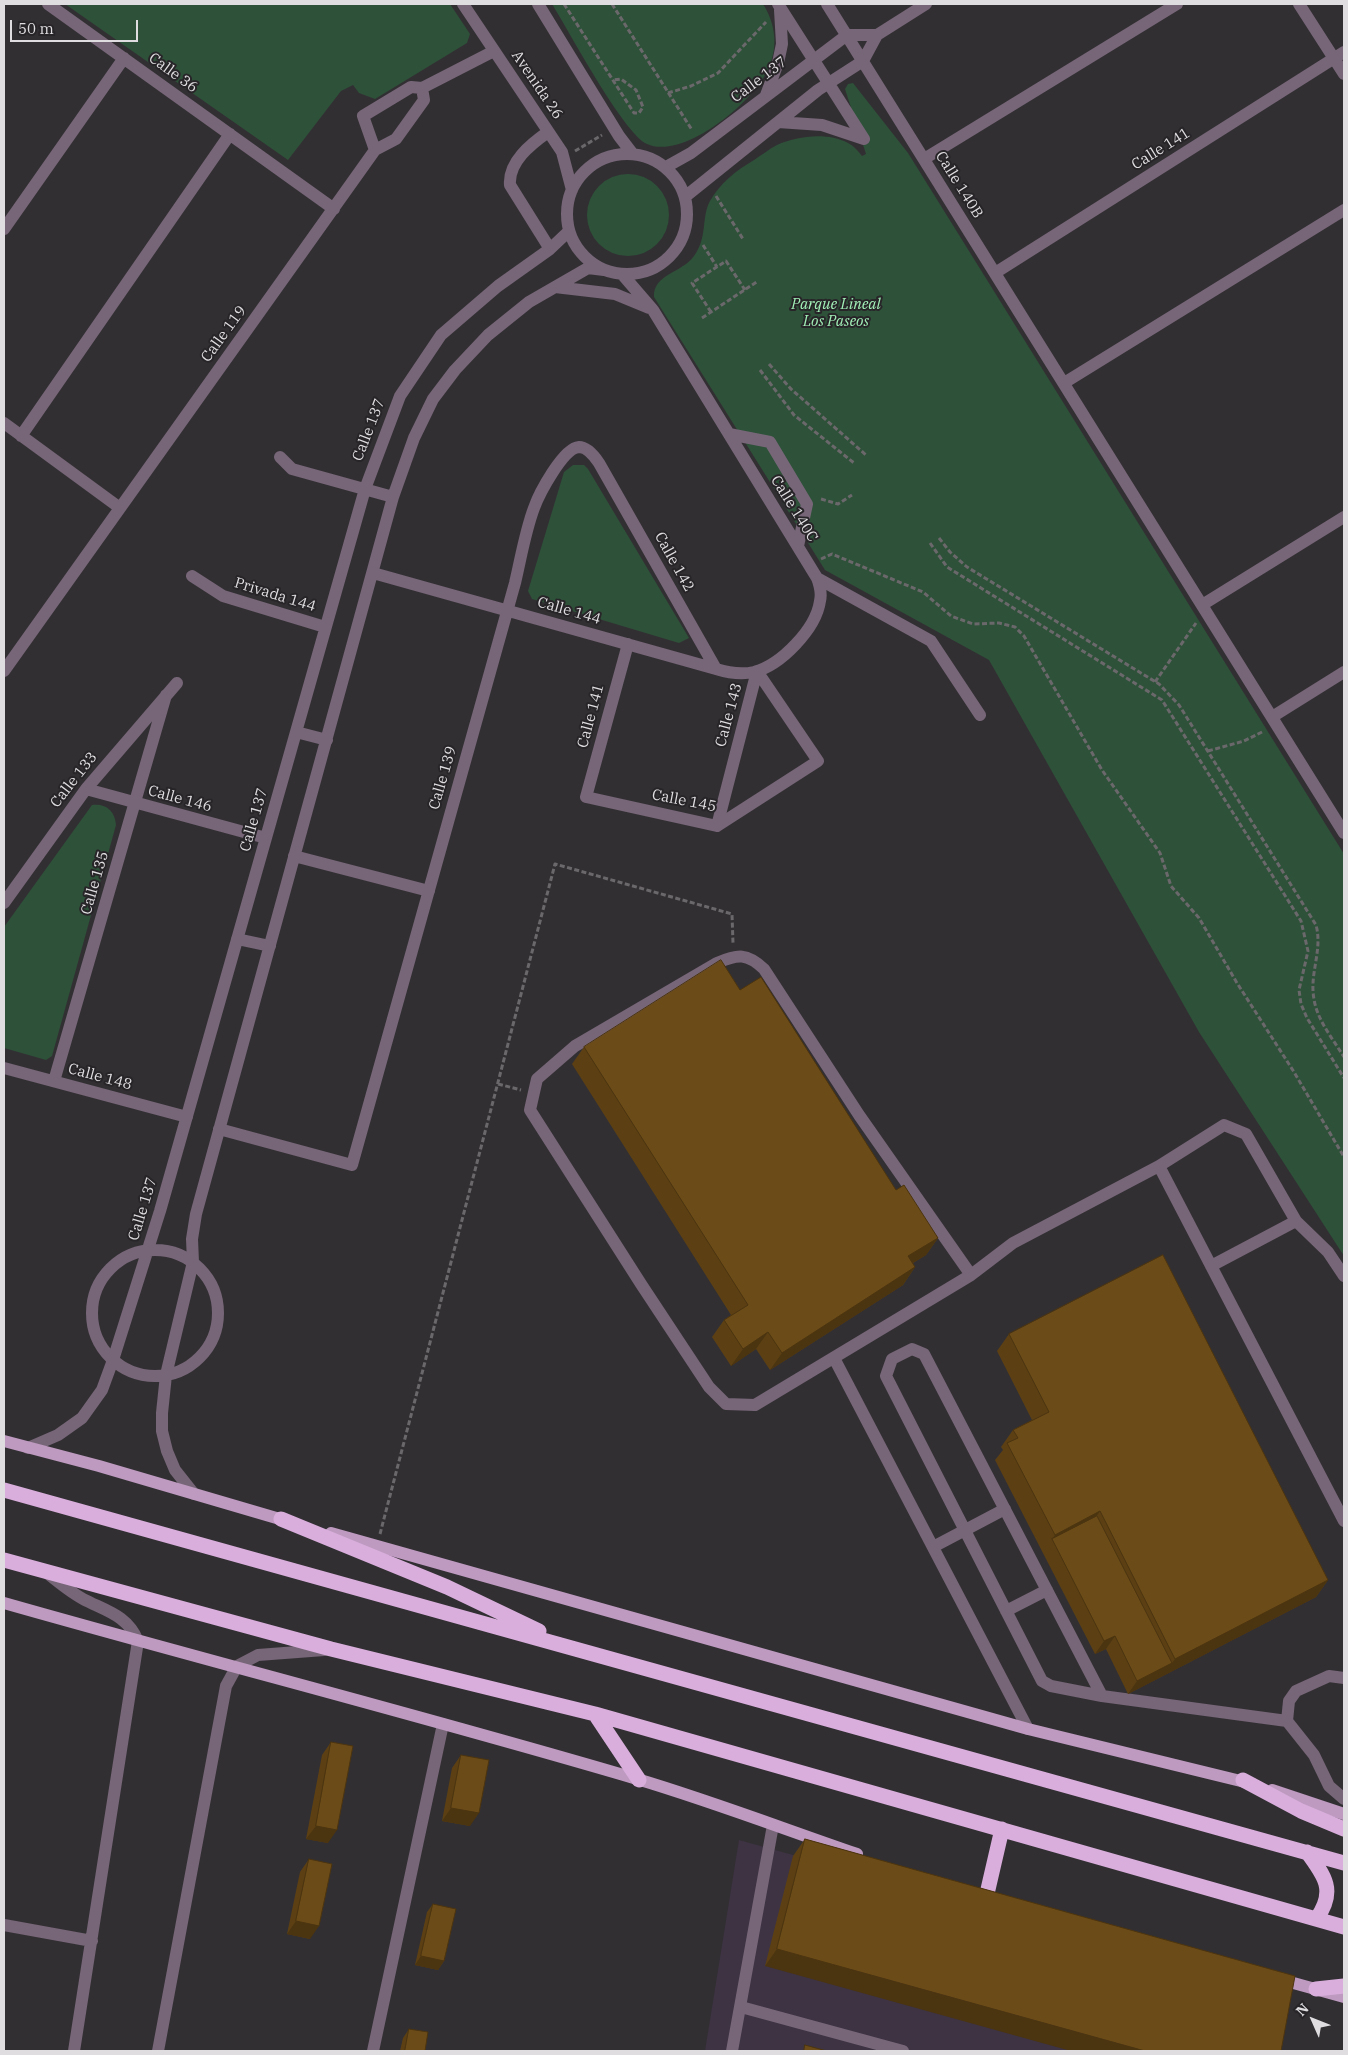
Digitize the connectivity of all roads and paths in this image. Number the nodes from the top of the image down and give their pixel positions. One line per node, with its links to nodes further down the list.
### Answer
1 (48, 4): 16 (street, Calle 36)
2 (463, 4): 14 (street, Avenida 26)
3 (538, 4): 31 (street)
4 (564, 4): 20 (path)
5 (612, 4): 23 (path)
6 (827, 4): 12 (street, Calle 140B)
7 (926, 4): 13 (street)
8 (1177, 4): 33 (street)
9 (1299, 4): 15 (street)
10 (779, 6): 17 (street); 24 (street)
11 (766, 22): 23 (path)
12 (847, 35): 13 (street); 17 (street, Calle 137); 18 (street, Calle 140B)
13 (877, 35): 18 (street)
14 (494, 51): 22 (street); 27 (street, Avenida 26)
15 (1339, 55): 19 (street); 47 (street, Calle 141)
16 (124, 58): 28 (street, Calle 36); 40 (street)
17 (813, 60): 21 (street); 24 (street, Calle 137)
18 (863, 61): 21 (street); 33 (street, Calle 140B)
19 (1344, 74)
20 (613, 80): 20 (path)
21 (828, 83): 25 (street); 25 (street)
22 (422, 88): 30 (street, Calle 119); 30 (street)
23 (668, 93): 26 (path)
24 (766, 96): 34 (street, Calle 137)
25 (778, 122): 36 (street)
26 (692, 130)
27 (548, 132): 35 (street, Avenida 26); 44 (street)
28 (230, 134): 38 (street, Calle 36); 60 (street)
29 (602, 135): 32 (path)
30 (375, 150): 38 (street, Calle 119)
31 (632, 153): 34 (street); 35 (street)
32 (570, 154)
33 (924, 159): 47 (street, Calle 140B)
34 (666, 167): 36 (street)
35 (572, 190): 41 (street)
36 (686, 196): 48 (street)
37 (716, 196): 42 (path)
38 (334, 209): 69 (street, Calle 119)
39 (1344, 210): 57 (street)
40 (4, 230)
41 (569, 231): 44 (street, Calle 137); 46 (street)
42 (742, 239)
43 (703, 245): 45 (path)
44 (550, 249): 65 (street, Calle 137)
45 (717, 267): 51 (path); 53 (path)
46 (604, 270): 48 (street); 50 (street)
47 (995, 273): 57 (street, Calle 140B)
48 (622, 274): 52 (street, Calle 140C)
49 (758, 281): 51 (path)
50 (554, 287): 52 (street); 67 (street)
51 (745, 290): 53 (path)
52 (653, 310): 59 (street, Calle 140C)
53 (711, 312): 54 (path)
54 (702, 318)
55 (769, 364): 61 (path)
56 (760, 370): 63 (path)
57 (1064, 383): 78 (street, Calle 140B)
58 (4, 423): 60 (street)
59 (729, 434): 73 (street, Calle 140C); 73 (street)
60 (21, 436): 69 (street)
61 (866, 455)
62 (280, 457): 65 (street)
63 (854, 463)
64 (604, 471): 79 (street, Calle 139); 82 (street, Calle 142)
65 (365, 489): 67 (street); 80 (street, Calle 137)
66 (852, 495): 68 (path)
67 (393, 497): 75 (street)
68 (821, 499)
69 (120, 508): 83 (street, Calle 119)
70 (1344, 517): 78 (street)
71 (939, 538): 86 (path)
72 (930, 543): 108 (path)
73 (798, 546): 74 (street, Calle 140C)
74 (808, 564): 77 (street, Calle 140C); 114 (path)
75 (373, 573): 79 (street, Calle 144); 92 (street)
76 (192, 576): 80 (street, Privada 144)
77 (817, 578): 84 (street, Calle 143); 89 (street, Calle 140C)
78 (1202, 605): 86 (path); 90 (street, Calle 140B)
79 (507, 610): 81 (street, Calle 144); 101 (street, Calle 139)
80 (326, 627): 91 (street, Calle 137)
81 (628, 644): 82 (street, Calle 144); 95 (street, Calle 141)
82 (716, 669): 84 (street, Calle 144)
83 (4, 671)
84 (757, 671): 97 (street, Calle 143); 97 (street, Calle 145)
85 (1344, 672): 90 (street)
86 (1155, 682): 93 (path)
87 (177, 683): 88 (street, Calle 133)
88 (166, 694): 94 (street, Calle 133); 96 (street, Calle 135)
89 (980, 715)
90 (1275, 721): 93 (path); 98 (street, Calle 140B)
91 (296, 732): 92 (street); 99 (street, Calle 137)
92 (327, 740): 100 (street)
93 (1208, 751): 106 (path)
94 (86, 789): 96 (street, Calle 146); 102 (street, Calle 133)
95 (586, 796): 97 (street, Calle 145)
96 (135, 804): 99 (street, Calle 146); 109 (street, Calle 135)
97 (716, 826)
98 (1344, 833)
99 (266, 838): 103 (street, Calle 137)
100 (294, 856): 101 (street); 104 (street)
101 (429, 891): 113 (street, Calle 139)
102 (4, 903)
103 (237, 939): 104 (street); 112 (street, Calle 137)
104 (270, 946): 113 (street)
105 (733, 956): 110 (path); 111 (street); 120 (street)
106 (1344, 1057)
107 (4, 1068): 109 (street, Calle 148)
108 (1344, 1078)
109 (54, 1081): 112 (street, Calle 148)
110 (498, 1084): 111 (path); 133 (path)
111 (534, 1093): 122 (street)
112 (187, 1117): 117 (street, Calle 137)
113 (219, 1129): 118 (street)
114 (1344, 1157)
115 (1159, 1166): 116 (street); 119 (street); 120 (street)
116 (1296, 1221): 119 (street); 121 (street)
117 (147, 1251): 118 (street); 123 (street, Calle 137); 123 (street)
118 (193, 1262): 124 (street); 124 (street)
119 (1211, 1266): 131 (street)
120 (971, 1274): 122 (street)
121 (1344, 1276)
122 (834, 1358): 134 (street)
123 (113, 1360): 124 (street); 126 (street, Calle 137)
124 (166, 1375): 128 (street)
125 (4, 1442): 126 (main road)
126 (28, 1448): 128 (main road)
127 (4, 1490): 141 (highway)
128 (194, 1494): 130 (main road)
129 (1005, 1509): 132 (street); 132 (street); 137 (street)
130 (281, 1519): 133 (main road); 141 (highway)
131 (1344, 1520)
132 (964, 1530): 134 (street); 139 (street)
133 (377, 1546): 149 (main road)
134 (933, 1547): 149 (street)
135 (4, 1560): 136 (highway)
136 (45, 1572): 140 (street); 142 (highway)
137 (1047, 1590): 139 (street); 145 (street)
138 (4, 1603): 140 (main road)
139 (1006, 1611): 145 (street)
140 (138, 1641): 143 (main road); 164 (street)
141 (574, 1648): 157 (highway)
142 (331, 1649): 143 (street); 146 (highway)
143 (237, 1666): 148 (main road); 171 (street)
144 (1344, 1678): 147 (street)
145 (1102, 1696): 147 (street)
146 (595, 1714): 150 (highway); 155 (highway)
147 (1287, 1721): 152 (street)
148 (443, 1724): 150 (main road); 172 (street)
149 (1028, 1729): 151 (main road)
150 (639, 1780): 154 (main road)
151 (1243, 1780): 153 (main road); 156 (highway)
152 (1344, 1799)
153 (1344, 1814)
154 (772, 1825): 158 (main road); 169 (street)
155 (1002, 1828): 160 (highway); 161 (highway)
156 (1344, 1829)
157 (1307, 1852): 159 (highway); 161 (highway)
158 (865, 1857)
159 (1344, 1863)
160 (986, 1898)
161 (1317, 1918): 163 (highway)
162 (4, 1925): 164 (street)
163 (1344, 1927)
164 (92, 1941): 170 (street)
165 (1269, 1976): 167 (main road)
166 (1344, 1986): 167 (highway)
167 (1316, 1989): 168 (main road)
168 (1344, 1997)
169 (741, 2007): 173 (street); 174 (street)
170 (74, 2051)
171 (158, 2051)
172 (373, 2051)
173 (732, 2051)
174 (903, 2051)

